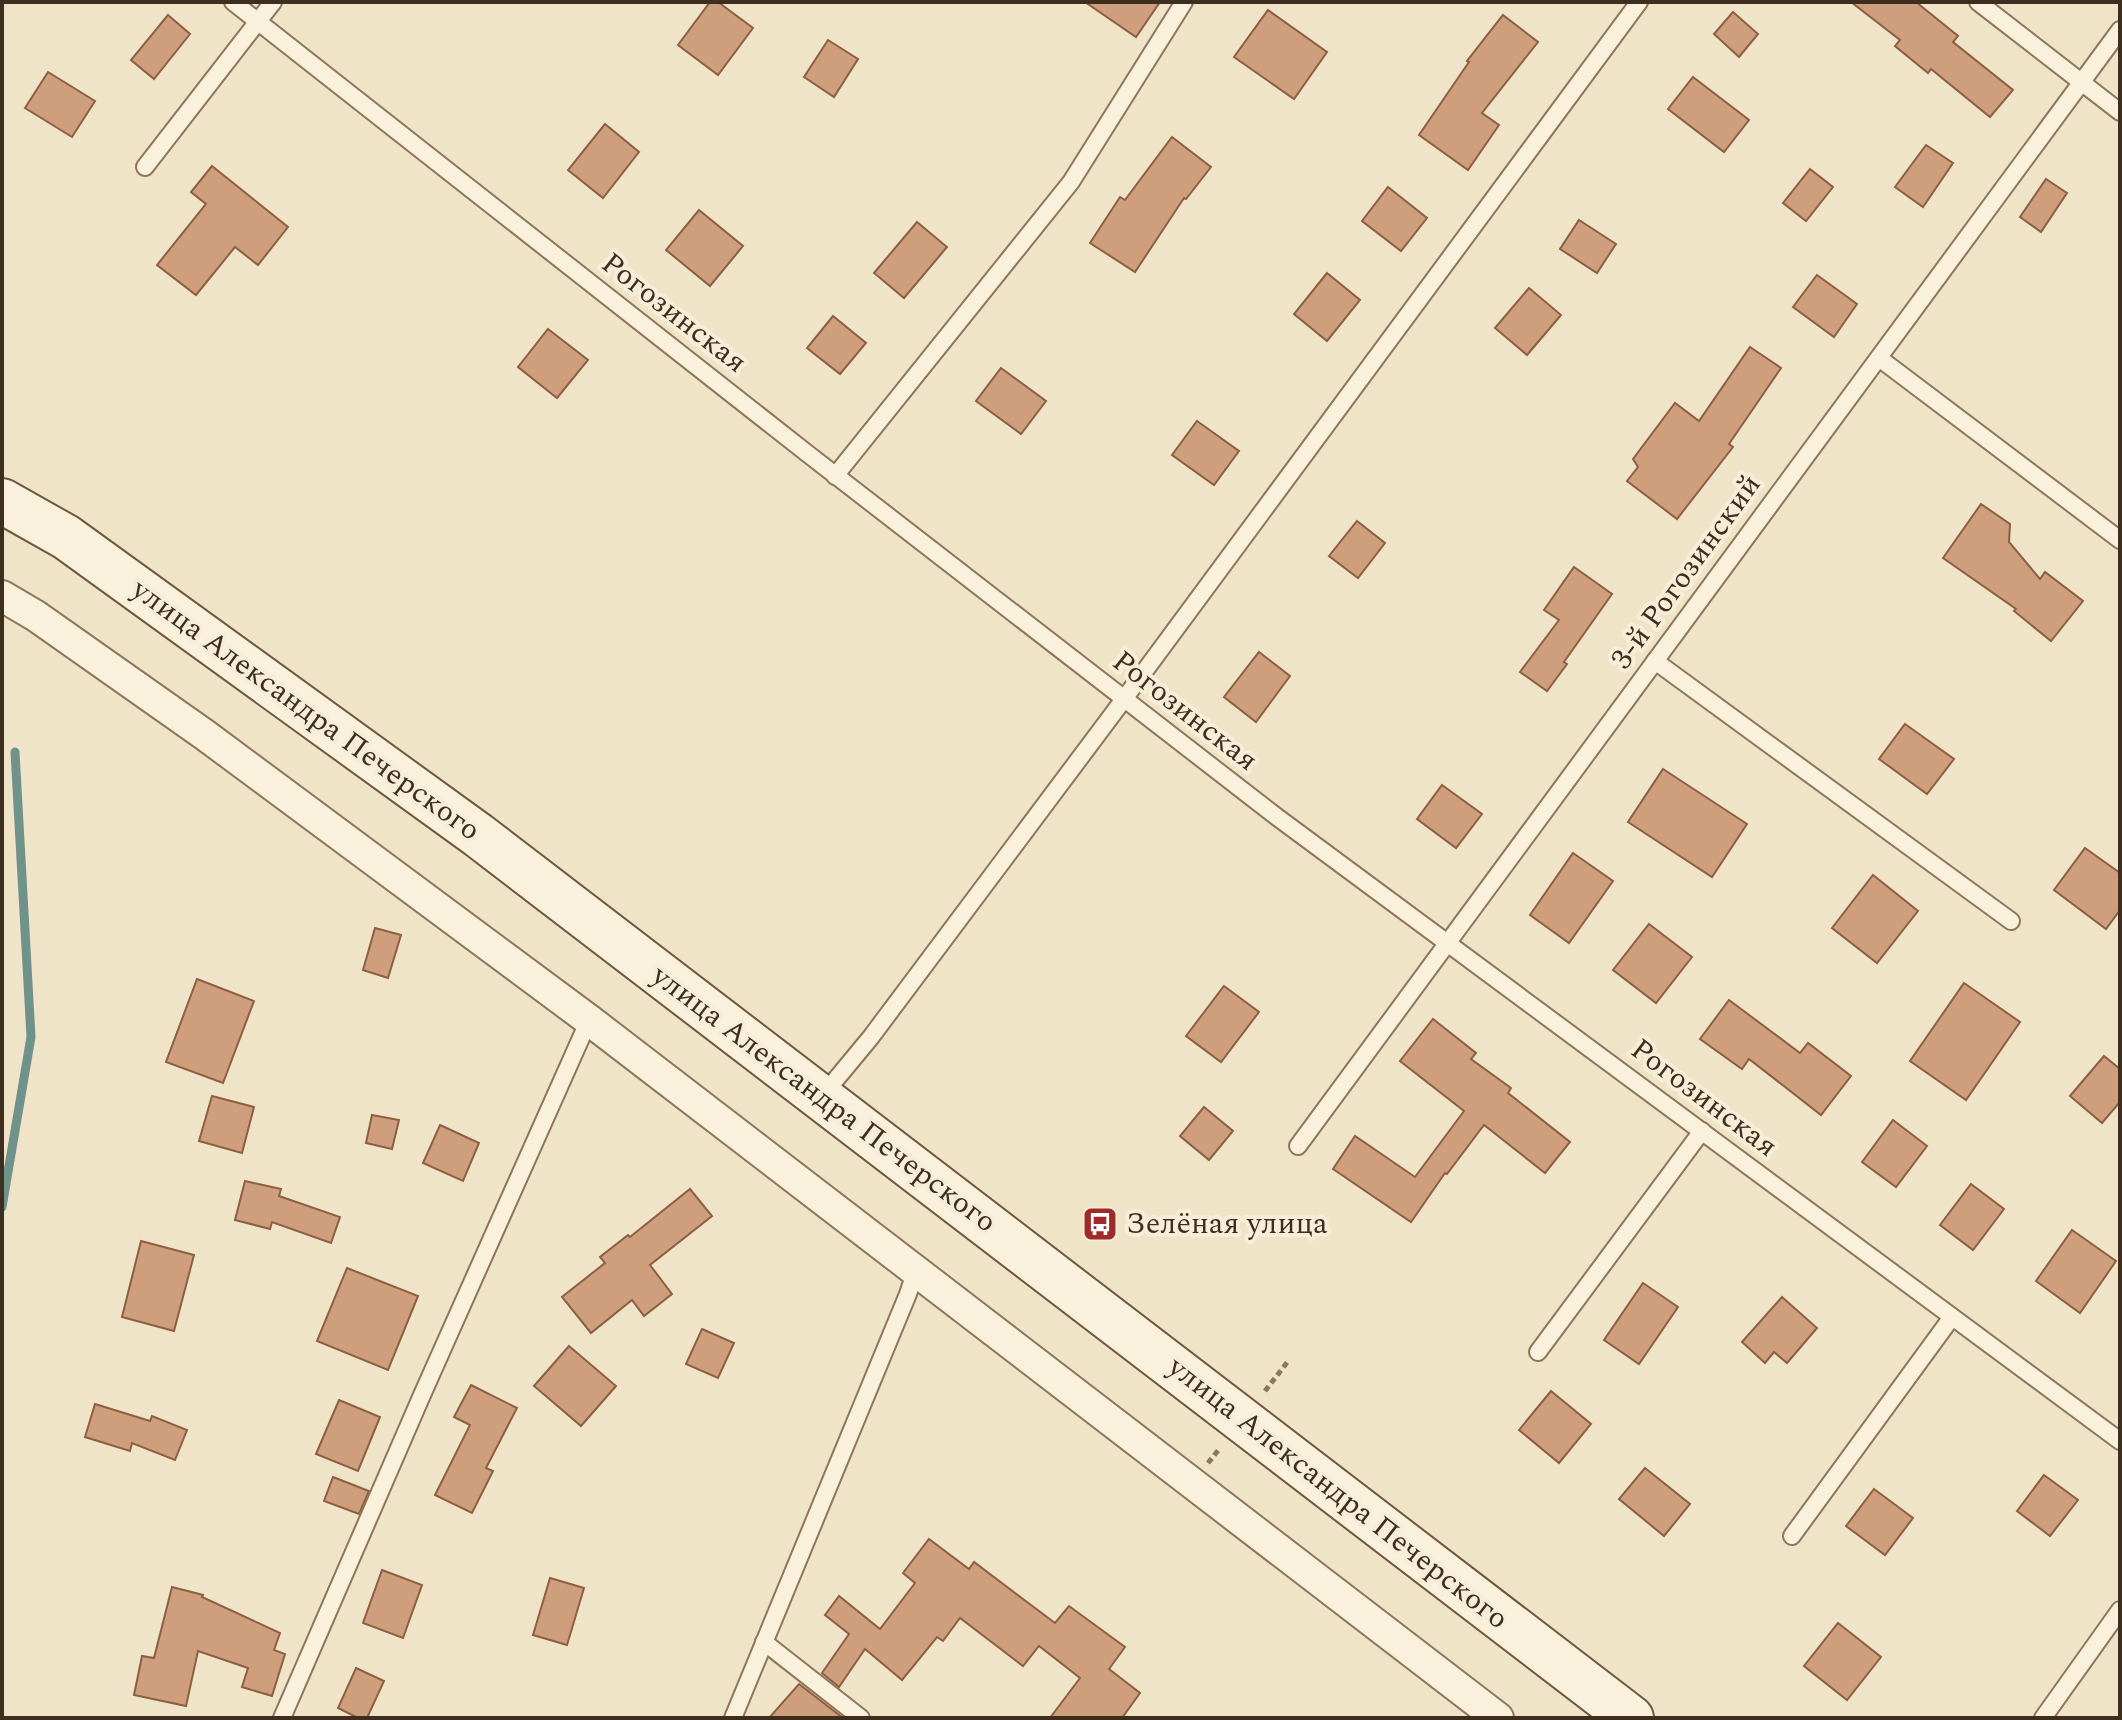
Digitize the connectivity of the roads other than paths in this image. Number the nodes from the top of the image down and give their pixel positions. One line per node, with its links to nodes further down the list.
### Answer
1 (233, 2): 6 (lane, Рогозинская)
2 (273, 2): 6 (lane)
3 (1184, 2): 12 (lane)
4 (1639, 2): 17 (lane)
5 (1978, 2): 8 (lane)
6 (258, 22): 10 (lane); 12 (lane, Рогозинская)
7 (2120, 30): 8 (lane, 3-й Рогозинский)
8 (2081, 83): 9 (lane); 11 (lane, 3-й Рогозинский)
9 (2120, 112)
10 (145, 167)
11 (1879, 358): 14 (lane); 16 (lane, 3-й Рогозинский)
12 (835, 476): 17 (lane, Рогозинская)
13 (2, 501): 21 (main road, улица Александра Печерского)
14 (2120, 540)
15 (2, 596): 20 (street)
16 (1655, 661): 18 (lane); 19 (lane, 3-й Рогозинский)
17 (1124, 699): 19 (lane, Рогозинская); 21 (lane)
18 (2011, 921)
19 (1448, 943): 22 (lane, Рогозинская); 23 (lane, 3-й Рогозинский)
20 (589, 1020): 24 (street); 31 (lane)
21 (822, 1096): 35 (main road, улица Александра Печерского)
22 (1702, 1131): 25 (lane, Рогозинская); 26 (lane)
23 (1298, 1146)
24 (916, 1270): 30 (lane); 34 (street)
25 (1952, 1317): 27 (lane, Рогозинская); 28 (lane)
26 (1538, 1352)
27 (2120, 1441)
28 (1792, 1536)
29 (2120, 1610): 36 (lane)
30 (764, 1642): 32 (lane); 33 (lane)
31 (282, 1718)
32 (733, 1718)
33 (861, 1718)
34 (1498, 1718)
35 (1631, 1718)
36 (2043, 1718)

